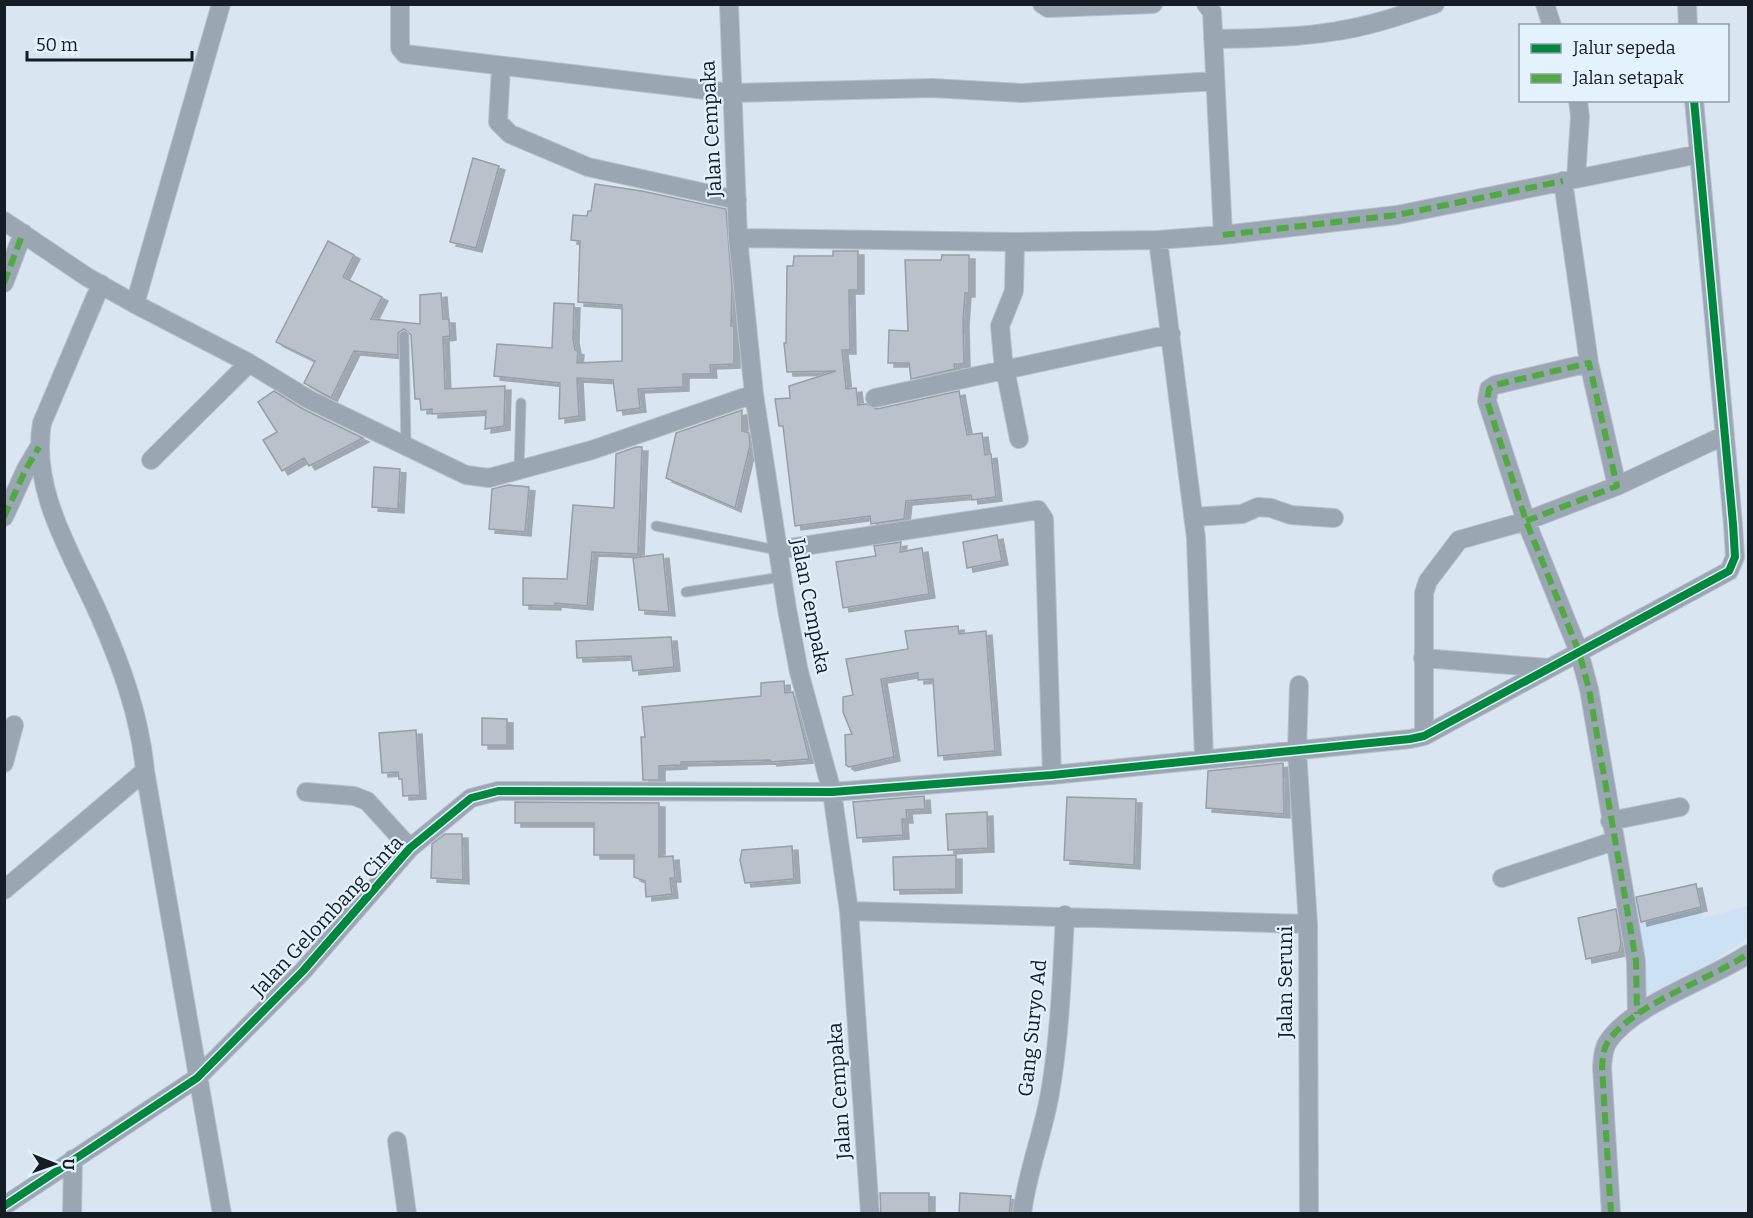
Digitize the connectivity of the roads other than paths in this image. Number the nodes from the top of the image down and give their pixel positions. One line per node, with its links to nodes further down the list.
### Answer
1 (221, 4): 29 (street)
2 (400, 4): 13 (street)
3 (729, 4): 15 (street, Jalan Cempaka)
4 (1042, 4): 5 (street)
5 (1153, 4)
6 (1206, 4): 12 (street)
7 (1435, 4): 12 (street)
8 (1545, 4): 10 (street)
9 (1687, 4): 11 (street)
10 (1551, 24)
11 (1688, 24)
12 (1213, 39): 14 (street)
13 (501, 67): 15 (street); 20 (street)
14 (1215, 81): 15 (street); 23 (street)
15 (731, 93): 20 (street, Jalan Cempaka)
16 (1578, 102): 19 (street)
17 (1694, 102): 18 (street)
18 (1699, 154): 19 (street); 38 (street)
19 (1570, 180): 23 (street); 33 (street)
20 (737, 200): 24 (street, Jalan Cempaka)
21 (4, 221): 22 (street)
22 (23, 233): 27 (street); 28 (street)
23 (1223, 235): 25 (street)
24 (738, 238): 26 (street); 35 (street, Jalan Cempaka)
25 (1158, 240): 26 (street); 30 (street)
26 (1015, 242): 34 (street)
27 (4, 283)
28 (101, 284): 29 (street); 40 (street)
29 (135, 304): 32 (street)
30 (1171, 334): 34 (street); 46 (street)
31 (404, 336): 41 (lane)
32 (249, 363): 41 (street); 42 (street)
33 (1589, 363): 44 (street); 48 (street)
34 (1006, 372): 36 (street); 39 (street)
35 (754, 394): 43 (street); 50 (street, Jalan Cempaka)
36 (875, 398)
37 (521, 403): 43 (lane)
38 (1725, 435): 44 (street); 51 (street)
39 (1019, 439)
40 (39, 447): 45 (street); 63 (street)
41 (406, 447): 43 (street)
42 (151, 460)
43 (519, 470)
44 (1617, 486): 48 (street)
45 (4, 517)
46 (1193, 517): 47 (street); 61 (street)
47 (1334, 518)
48 (1526, 521): 54 (street); 55 (street)
49 (656, 526): 50 (lane)
50 (777, 550): 52 (street, Jalan Cempaka); 64 (street)
51 (1741, 571): 54 (street, Jalan Gelombang Cinta)
52 (782, 577): 53 (lane); 66 (street, Jalan Cempaka)
53 (686, 592)
54 (1579, 652): 56 (street, Jalan Gelombang Cinta); 68 (street)
55 (1423, 658): 56 (street); 59 (street)
56 (1550, 668): 59 (street, Jalan Gelombang Cinta)
57 (1299, 685): 60 (street, Jalan Seruni)
58 (14, 725): 62 (street)
59 (1424, 736): 60 (street, Jalan Gelombang Cinta)
60 (1297, 751): 61 (street, Jalan Gelombang Cinta); 75 (street, Jalan Seruni)
61 (1204, 759): 64 (street, Jalan Gelombang Cinta)
62 (4, 763)
63 (145, 771): 72 (street); 78 (street)
64 (1052, 775): 66 (street, Jalan Gelombang Cinta)
65 (306, 792): 70 (street)
66 (832, 792): 70 (street, Jalan Gelombang Cinta); 73 (street, Jalan Cempaka)
67 (1680, 807): 68 (street)
68 (1610, 821): 69 (street)
69 (1614, 842): 71 (street); 77 (street)
70 (410, 848): 78 (street, Jalan Gelombang Cinta)
71 (1502, 878)
72 (4, 890)
73 (849, 911): 74 (street); 85 (street, Jalan Cempaka)
74 (1065, 915): 75 (street); 86 (street, Gang Suryo Ad)
75 (1308, 924): 87 (street, Jalan Seruni)
76 (1749, 954): 77 (street)
77 (1637, 1014): 88 (street)
78 (196, 1078): 80 (street, Jalan Gelombang Cinta); 83 (street)
79 (397, 1141): 84 (street)
80 (73, 1159): 81 (street, Jalan Gelombang Cinta); 82 (street)
81 (4, 1206)
82 (72, 1214)
83 (222, 1214)
84 (407, 1214)
85 (870, 1214)
86 (1022, 1214)
87 (1309, 1214)
88 (1611, 1214)

